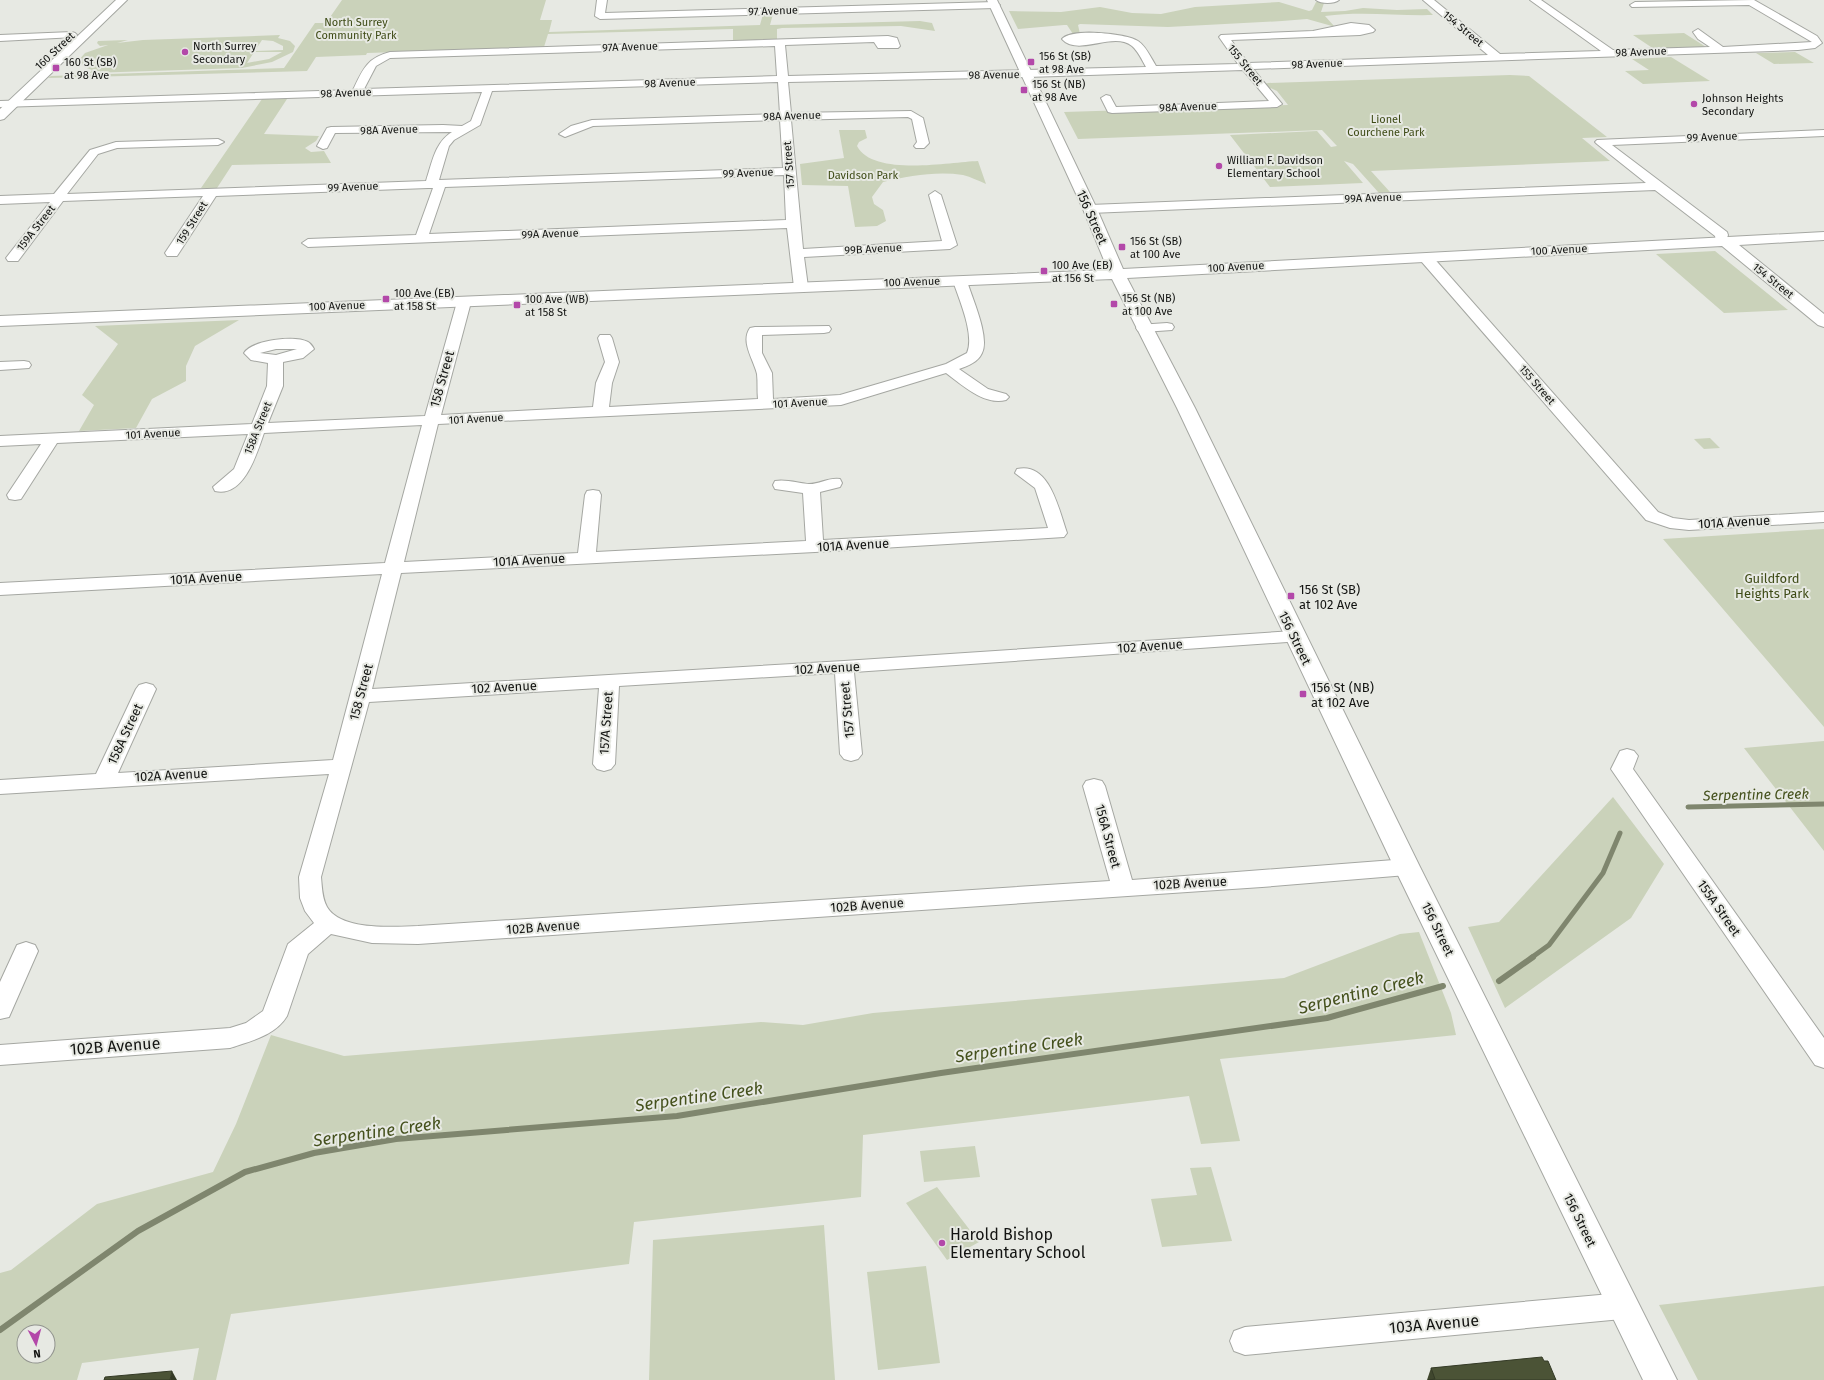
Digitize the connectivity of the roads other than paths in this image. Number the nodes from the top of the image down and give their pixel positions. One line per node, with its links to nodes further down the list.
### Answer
1 (112, 0): 16 (main road, 160 Street)
2 (122, 0): 32 (main road, 160 Street)
3 (602, 0): 13 (street, 97 Avenue)
4 (774, 0): 13 (street)
5 (1321, 0): 6 (street)
6 (1334, 0)
7 (1428, 0): 23 (street, 154 Street)
8 (1535, 0): 22 (street)
9 (1748, 1): 12 (street); 21 (street, 98 Avenue)
10 (993, 2): 11 (street, 97 Avenue); 26 (main road, 156 Street)
11 (885, 4): 13 (street, 97 Avenue)
12 (1635, 5)
13 (775, 11)
14 (1698, 32): 21 (street)
15 (1312, 34): 24 (street, 155 Street)
16 (72, 36): 17 (street); 31 (main road, 160 Street)
17 (0, 38)
18 (1114, 38): 25 (street)
19 (878, 40): 20 (street, 97A Avenue)
20 (780, 43): 27 (street, 157 Street); 29 (street, 97A Avenue)
21 (1721, 50): 22 (street, 98 Avenue)
22 (1610, 53): 23 (street, 98 Avenue)
23 (1498, 58): 24 (street, 98 Avenue)
24 (1245, 66): 25 (street, 98 Avenue); 33 (street, 155 Street)
25 (1153, 70): 26 (street, 98 Avenue)
26 (1027, 74): 27 (street, 98 Avenue); 50 (main road, 156 Street)
27 (783, 79): 28 (street, 98 Avenue); 35 (street, 157 Street)
28 (488, 88): 29 (street, 98 Avenue); 36 (street)
29 (357, 93): 32 (street, 98 Avenue)
30 (1106, 98): 33 (street, 98A Avenue)
31 (0, 104): 32 (street, 98 Avenue)
32 (13, 104): 34 (main road, 160 Street)
33 (1277, 104)
34 (0, 116)
35 (785, 117): 38 (street, 98A Avenue); 42 (street, 98A Avenue); 43 (street, 157 Street)
36 (465, 130): 41 (street, 98A Avenue); 44 (street)
37 (1824, 133): 40 (street, 99 Avenue)
38 (565, 134)
39 (218, 142): 48 (street, 159A Street)
40 (1601, 142): 45 (street, 154 Street)
41 (323, 146)
42 (920, 146)
43 (789, 171): 44 (street, 99 Avenue); 51 (street, 157 Street)
44 (435, 185): 46 (street, 99 Avenue); 53 (street)
45 (1657, 186): 50 (street, 99A Avenue); 54 (street, 154 Street)
46 (212, 192): 48 (street, 99 Avenue); 57 (street, 159 Street)
47 (935, 195): 56 (street, 99B Avenue)
48 (58, 198): 49 (street, 99 Avenue); 58 (street, 159A Street)
49 (0, 200)
50 (1090, 209): 60 (main road, 156 Street)
51 (793, 224): 53 (street, 99A Avenue); 56 (street, 157 Street)
52 (1824, 236): 54 (main road, 100 Avenue)
53 (421, 239): 55 (street, 99A Avenue)
54 (1723, 240): 59 (main road, 100 Avenue); 65 (main road, 154 Street)
55 (308, 243)
56 (796, 252): 62 (street, 157 Street)
57 (172, 253)
58 (13, 258)
59 (1426, 258): 60 (main road, 100 Avenue); 88 (street, 155 Street)
60 (1118, 274): 61 (main road, 100 Avenue); 67 (main road, 156 Street)
61 (960, 280): 62 (main road, 100 Avenue); 73 (street)
62 (801, 287): 63 (main road, 100 Avenue)
63 (464, 302): 64 (main road, 100 Avenue); 77 (street, 158 Street)
64 (0, 321)
65 (1824, 322)
66 (1167, 327): 67 (street)
67 (1143, 328): 94 (main road, 156 Street)
68 (824, 329): 75 (street)
69 (605, 338): 76 (street)
70 (276, 359): 78 (street, 158A Street)
71 (24, 365): 72 (street)
72 (0, 366)
73 (948, 368): 74 (street); 75 (street, 101 Avenue)
74 (1001, 397)
75 (766, 405): 76 (street, 101 Avenue)
76 (600, 412): 77 (street, 101 Avenue)
77 (431, 421): 78 (street, 101 Avenue); 92 (street, 158 Street)
78 (258, 429): 79 (street, 101 Avenue); 84 (street, 158A Street)
79 (52, 439): 80 (street, 101 Avenue); 86 (street)
80 (0, 441)
81 (1023, 473): 90 (street, 101A Avenue)
82 (834, 483): 85 (street)
83 (781, 486): 85 (street)
84 (221, 487)
85 (811, 489): 90 (street)
86 (15, 494)
87 (593, 495): 91 (street)
88 (1648, 512): 89 (street, 101A Avenue)
89 (1824, 517)
90 (815, 547): 91 (street, 101A Avenue)
91 (587, 557): 92 (street, 101A Avenue)
92 (394, 568): 93 (street, 101A Avenue); 98 (street, 158 Street)
93 (0, 588)
94 (1294, 636): 95 (street, 102 Avenue); 106 (main road, 156 Street)
95 (844, 667): 96 (street, 102 Avenue); 99 (street, 157 Street)
96 (609, 681): 98 (street, 102 Avenue); 101 (street, 157A Street)
97 (146, 690): 103 (street, 158A Street)
98 (360, 696): 102 (street, 158 Street)
99 (851, 754)
100 (1627, 756): 111 (street, 155A Street)
101 (604, 764)
102 (342, 766): 103 (street, 102A Avenue); 108 (street, 158 Street)
103 (104, 779): 104 (street, 102A Avenue)
104 (0, 786)
105 (1094, 786): 107 (street, 156A Street)
106 (1406, 867): 107 (street, 102B Avenue); 113 (main road, 156 Street)
107 (1123, 887): 108 (street, 102B Avenue)
108 (328, 924): 112 (street, 102B Avenue)
109 (26, 951): 110 (street)
110 (0, 1010)
111 (1824, 1058)
112 (2, 1060)
113 (1622, 1306): 114 (street, 103A Avenue); 115 (main road, 156 Street)
114 (1245, 1341)
115 (1660, 1380)

